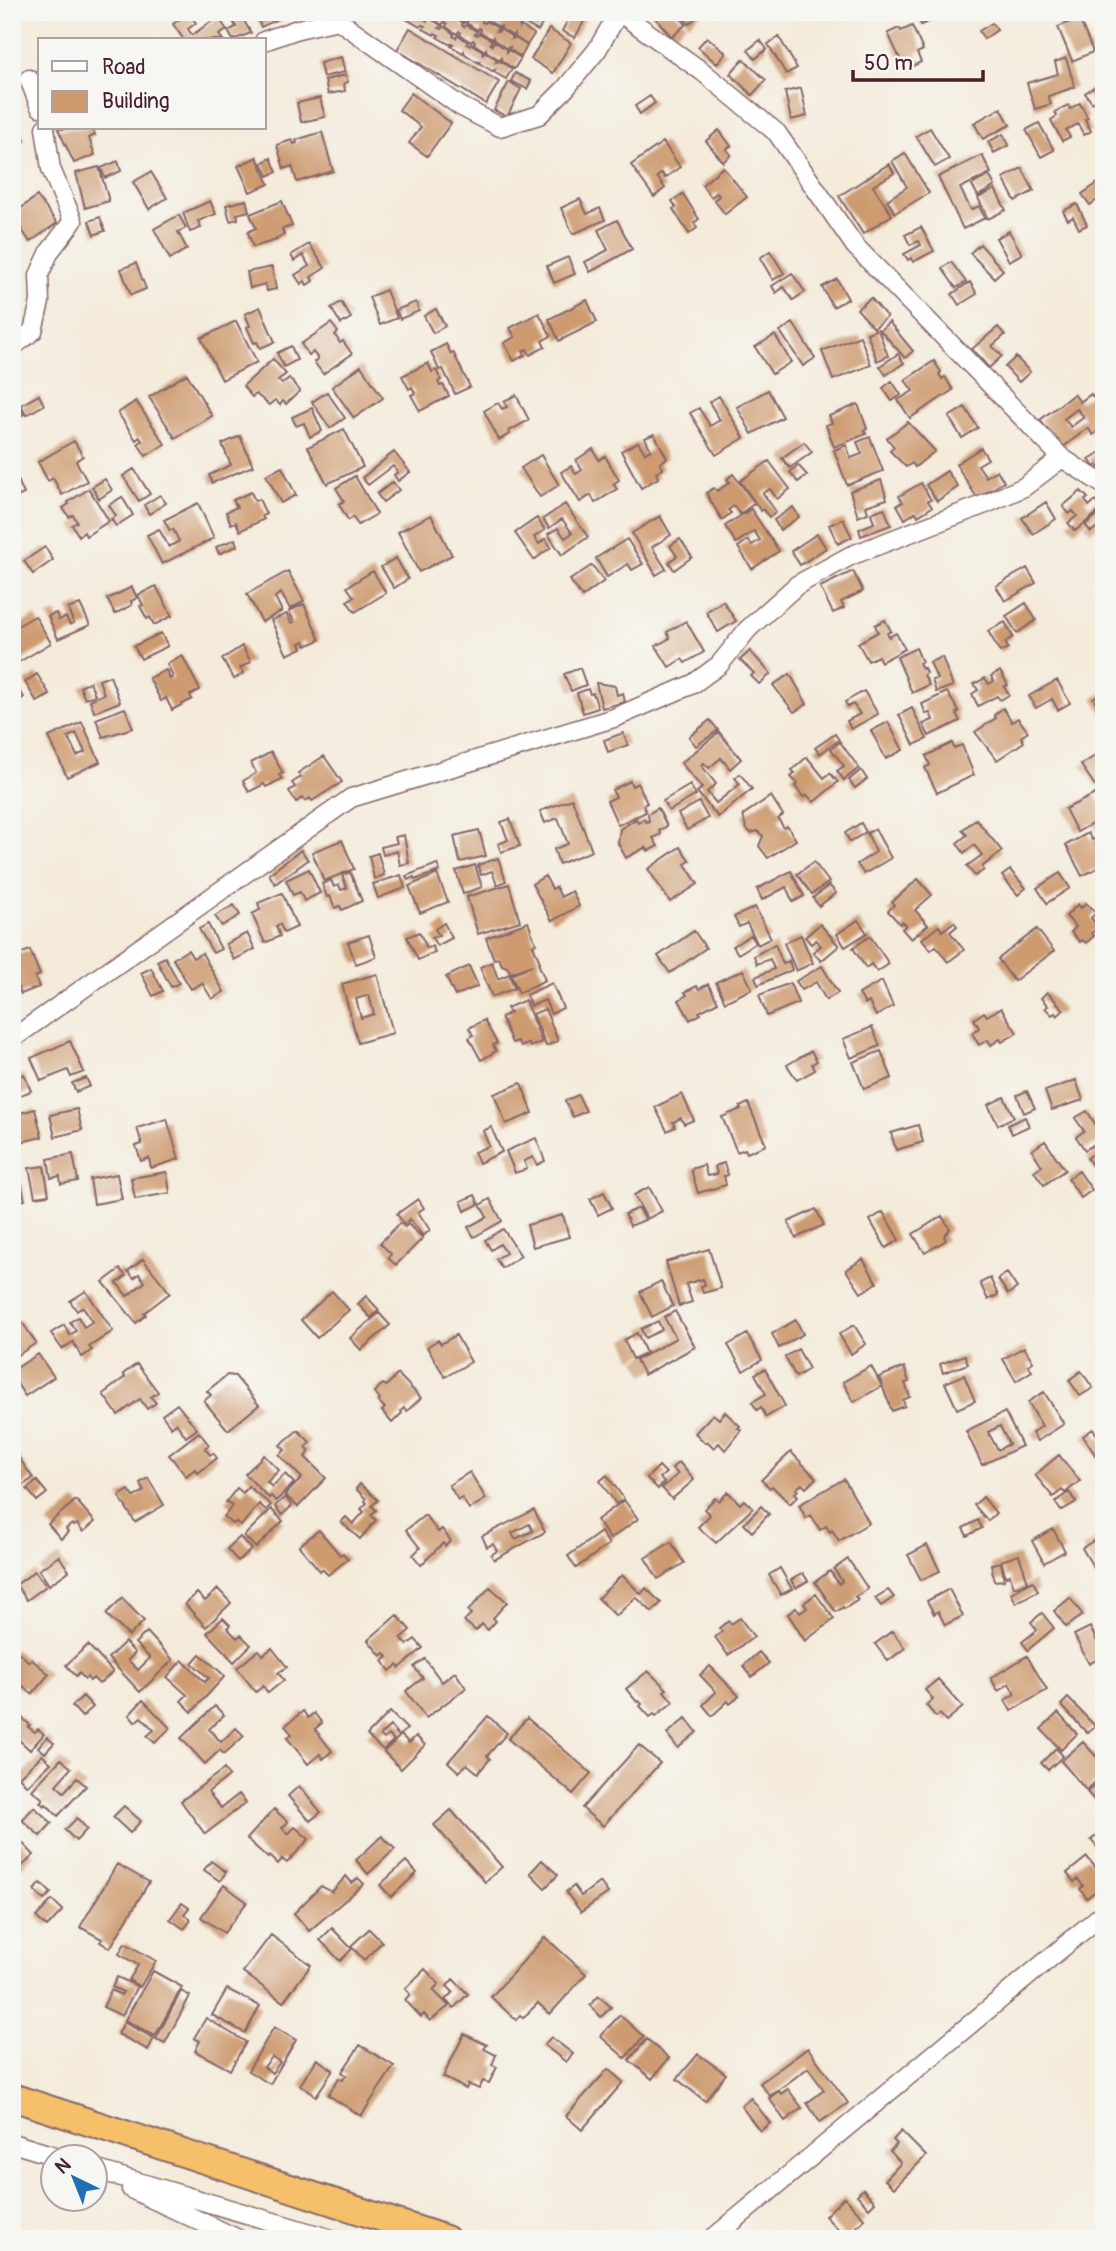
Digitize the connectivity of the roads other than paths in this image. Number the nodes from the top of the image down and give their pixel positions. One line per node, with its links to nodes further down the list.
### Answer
1 (266, 40): 6 (street)
2 (27, 78): 3 (street)
3 (38, 103)
4 (45, 130): 5 (street)
5 (12, 346)
6 (1062, 458): 7 (street); 8 (street)
7 (1104, 485)
8 (12, 1040)
9 (1104, 1913): 18 (street)
10 (12, 2097): 17 (highway)
11 (12, 2143): 12 (street)
12 (38, 2151)
13 (108, 2174): 16 (street)
14 (108, 2177): 15 (street)
15 (238, 2239)
16 (331, 2239)
17 (446, 2239)
18 (712, 2239)

